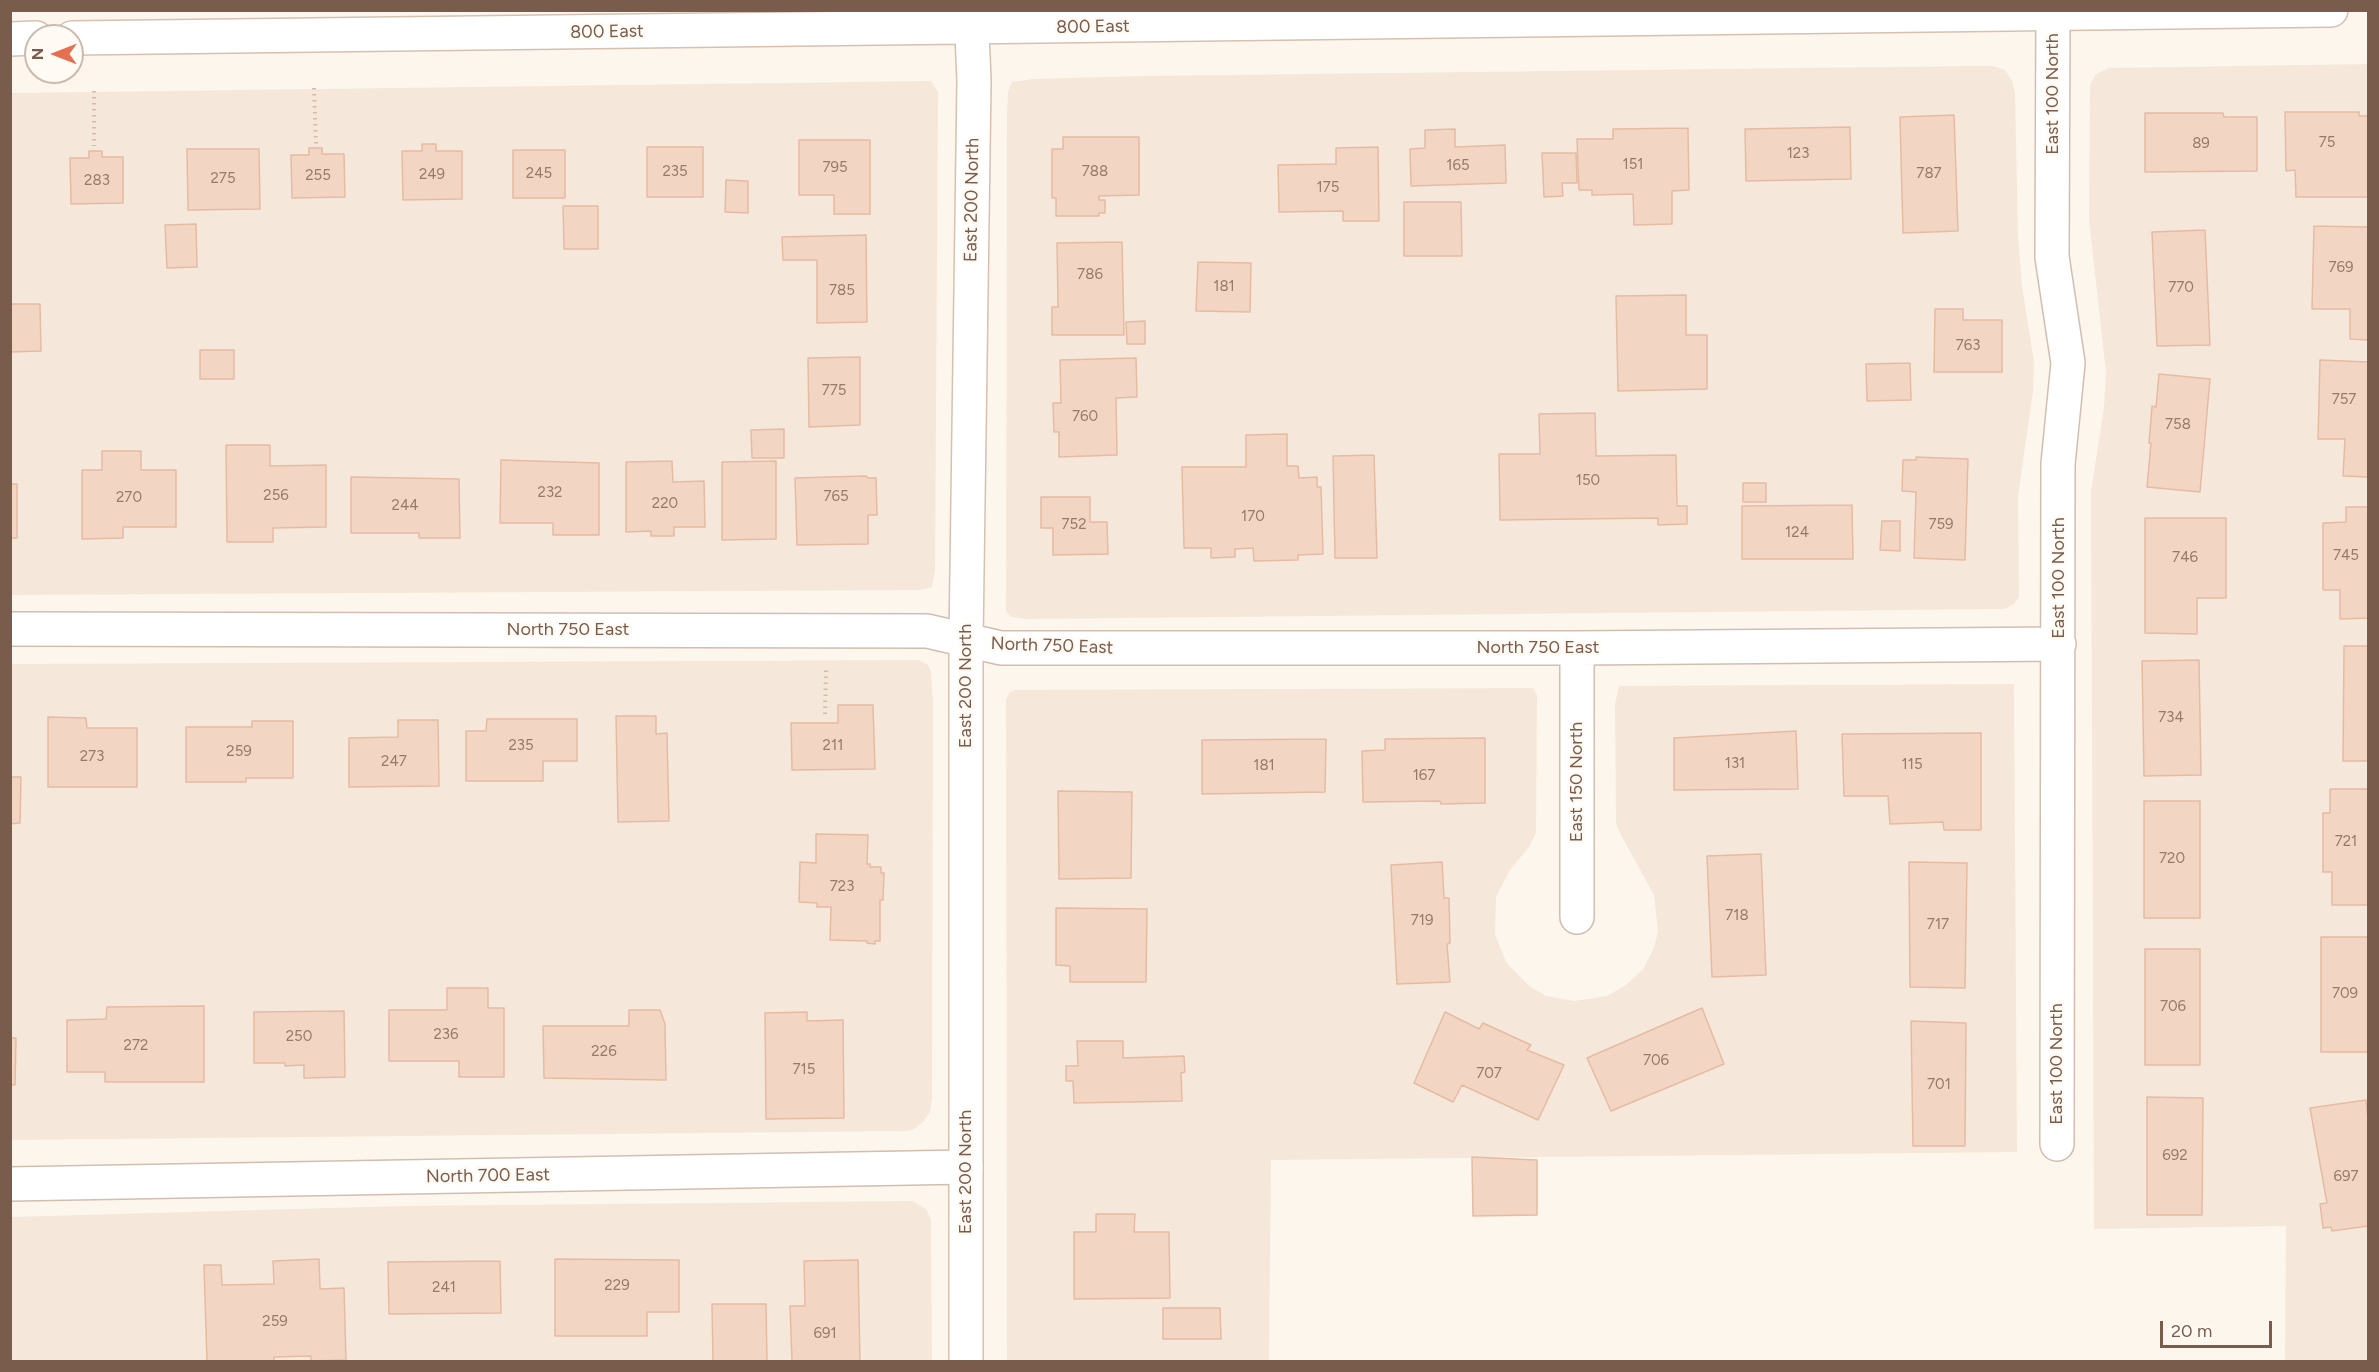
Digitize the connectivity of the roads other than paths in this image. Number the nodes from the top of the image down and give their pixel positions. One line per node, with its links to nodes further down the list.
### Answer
1 (2331, 10): 2 (street, 800 East)
2 (2053, 14): 3 (street, 800 East); 7 (street, East 100 North)
3 (971, 19): 4 (street, 800 East); 6 (street, East 200 North)
4 (84, 38)
5 (10, 628): 6 (street, North 750 East)
6 (966, 640): 8 (street, North 750 East); 11 (street, East 200 North)
7 (2059, 644): 8 (street, North 750 East); 10 (street, East 100 North)
8 (1577, 648): 9 (street, East 150 North)
9 (1577, 917)
10 (2057, 1144)
11 (966, 1167): 12 (street, North 700 East); 13 (street, East 200 North)
12 (10, 1184)
13 (966, 1362)

